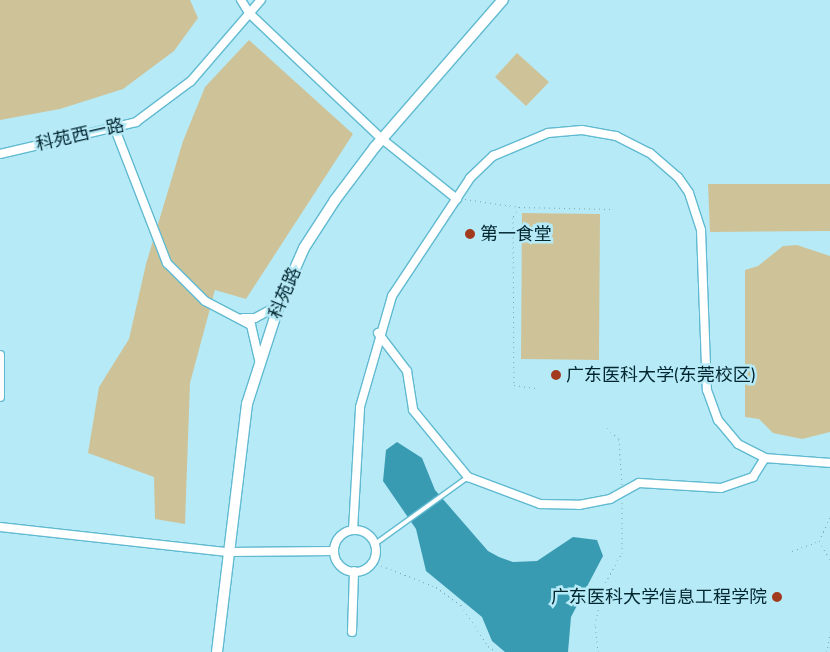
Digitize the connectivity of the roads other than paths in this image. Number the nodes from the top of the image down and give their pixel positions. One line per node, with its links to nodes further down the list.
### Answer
1 (241, 0): 4 (street)
2 (261, 0): 4 (street, 科苑西一路)
3 (503, 0): 6 (street, 科苑路)
4 (249, 13): 5 (street, 科苑西一路); 6 (street)
5 (115, 129): 7 (street, 科苑西一路); 10 (street)
6 (382, 138): 8 (street); 9 (street, 科苑路)
7 (0, 154)
8 (456, 199): 11 (street); 16 (street)
9 (279, 305): 10 (street); 13 (street, 科苑路)
10 (243, 318): 13 (street)
11 (378, 333): 18 (street); 20 (street)
12 (0, 355): 14 (street)
13 (259, 361): 23 (street, 科苑路)
14 (1, 378): 15 (street)
15 (0, 398)
16 (765, 458): 17 (street); 18 (street)
17 (830, 463)
18 (468, 477): 21 (lane)
19 (0, 527): 23 (street)
20 (353, 530): 21 (street); 22 (street)
21 (374, 544): 24 (street)
22 (334, 551): 23 (street); 24 (street)
23 (228, 552): 26 (street, 科苑路)
24 (354, 571): 25 (street)
25 (352, 632)
26 (217, 652)

